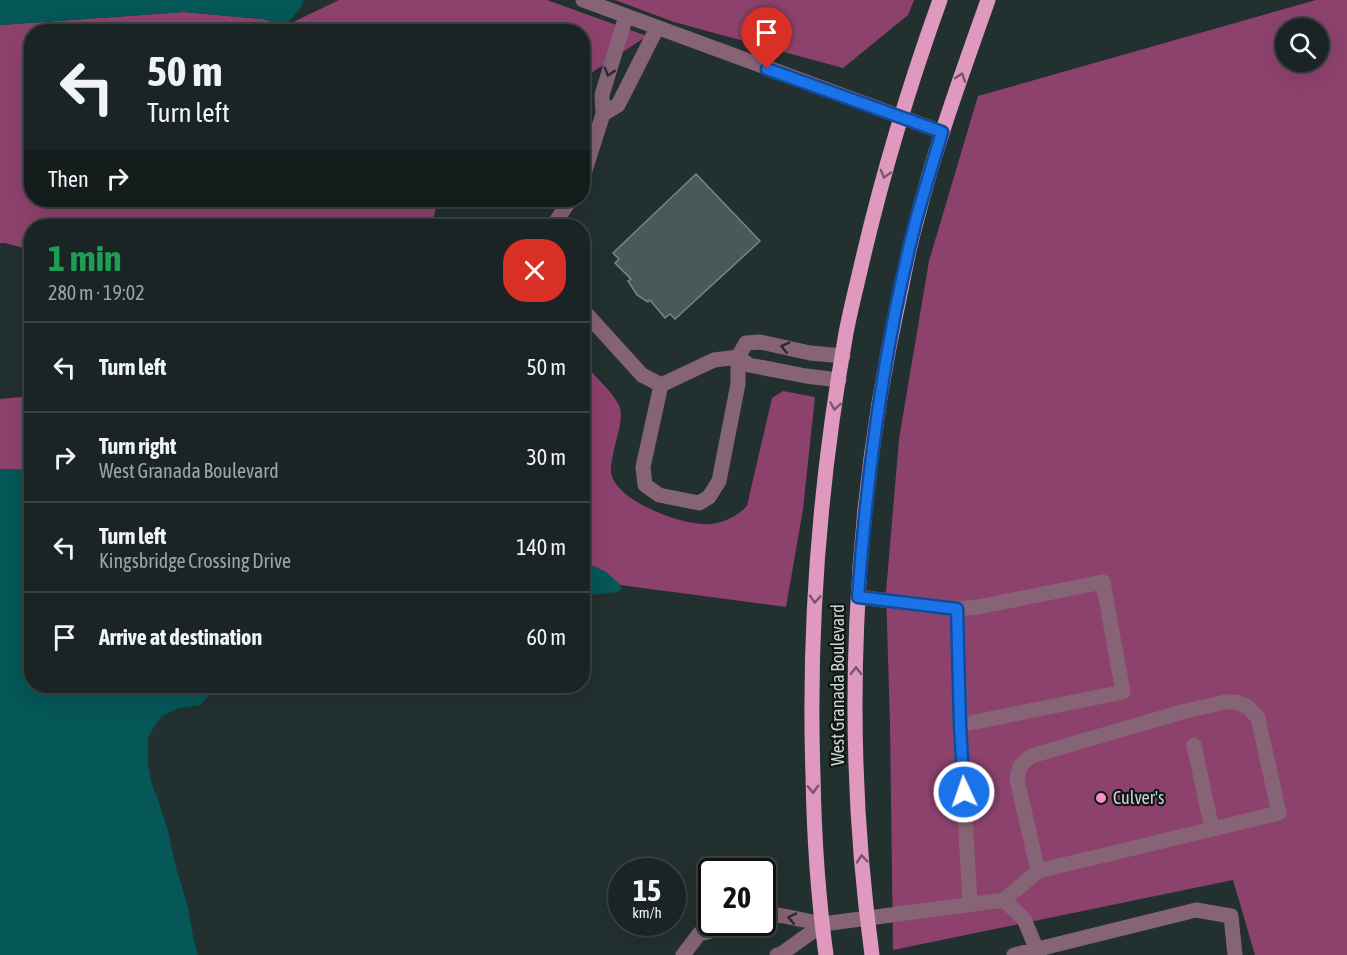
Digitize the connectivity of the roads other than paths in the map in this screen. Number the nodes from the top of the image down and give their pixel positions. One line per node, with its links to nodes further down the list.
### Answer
1 (583, 0): 4 (street)
2 (940, 0): 7 (main road, West Granada Boulevard)
3 (988, 0): 8 (main road, West Granada Boulevard, one-way to 3)
4 (626, 16): 5 (street); 6 (street, one-way to 6)
5 (657, 28): 6 (street); 7 (street)
6 (603, 114): 9 (street)
7 (900, 118): 8 (street); 11 (main road, West Granada Boulevard, one-way to 11)
8 (942, 132): 15 (main road, West Granada Boulevard)
9 (590, 155)
10 (590, 318): 14 (street)
11 (843, 356): 12 (street, one-way to 12); 13 (main road, West Granada Boulevard)
12 (738, 357): 13 (street); 14 (street); 14 (street)
13 (839, 380): 25 (main road, West Granada Boulevard, one-way to 25)
14 (661, 385)
15 (858, 597): 16 (street); 24 (main road, West Granada Boulevard, one-way to 15)
16 (957, 609): 17 (street); 17 (street)
17 (960, 725): 22 (street)
18 (1194, 745): 19 (street)
19 (1212, 829): 20 (street); 20 (street)
20 (1038, 871): 21 (street)
21 (1004, 900): 22 (street); 27 (street)
22 (970, 904): 24 (street)
23 (776, 916): 25 (street, one-way to 23)
24 (867, 918): 25 (street); 31 (main road, West Granada Boulevard)
25 (823, 924): 29 (street); 30 (main road, West Granada Boulevard)
26 (698, 935): 28 (street)
27 (1038, 952): 32 (street); 33 (street)
28 (683, 955)
29 (777, 955)
30 (826, 955)
31 (872, 955)
32 (1014, 955)
33 (1235, 955)

